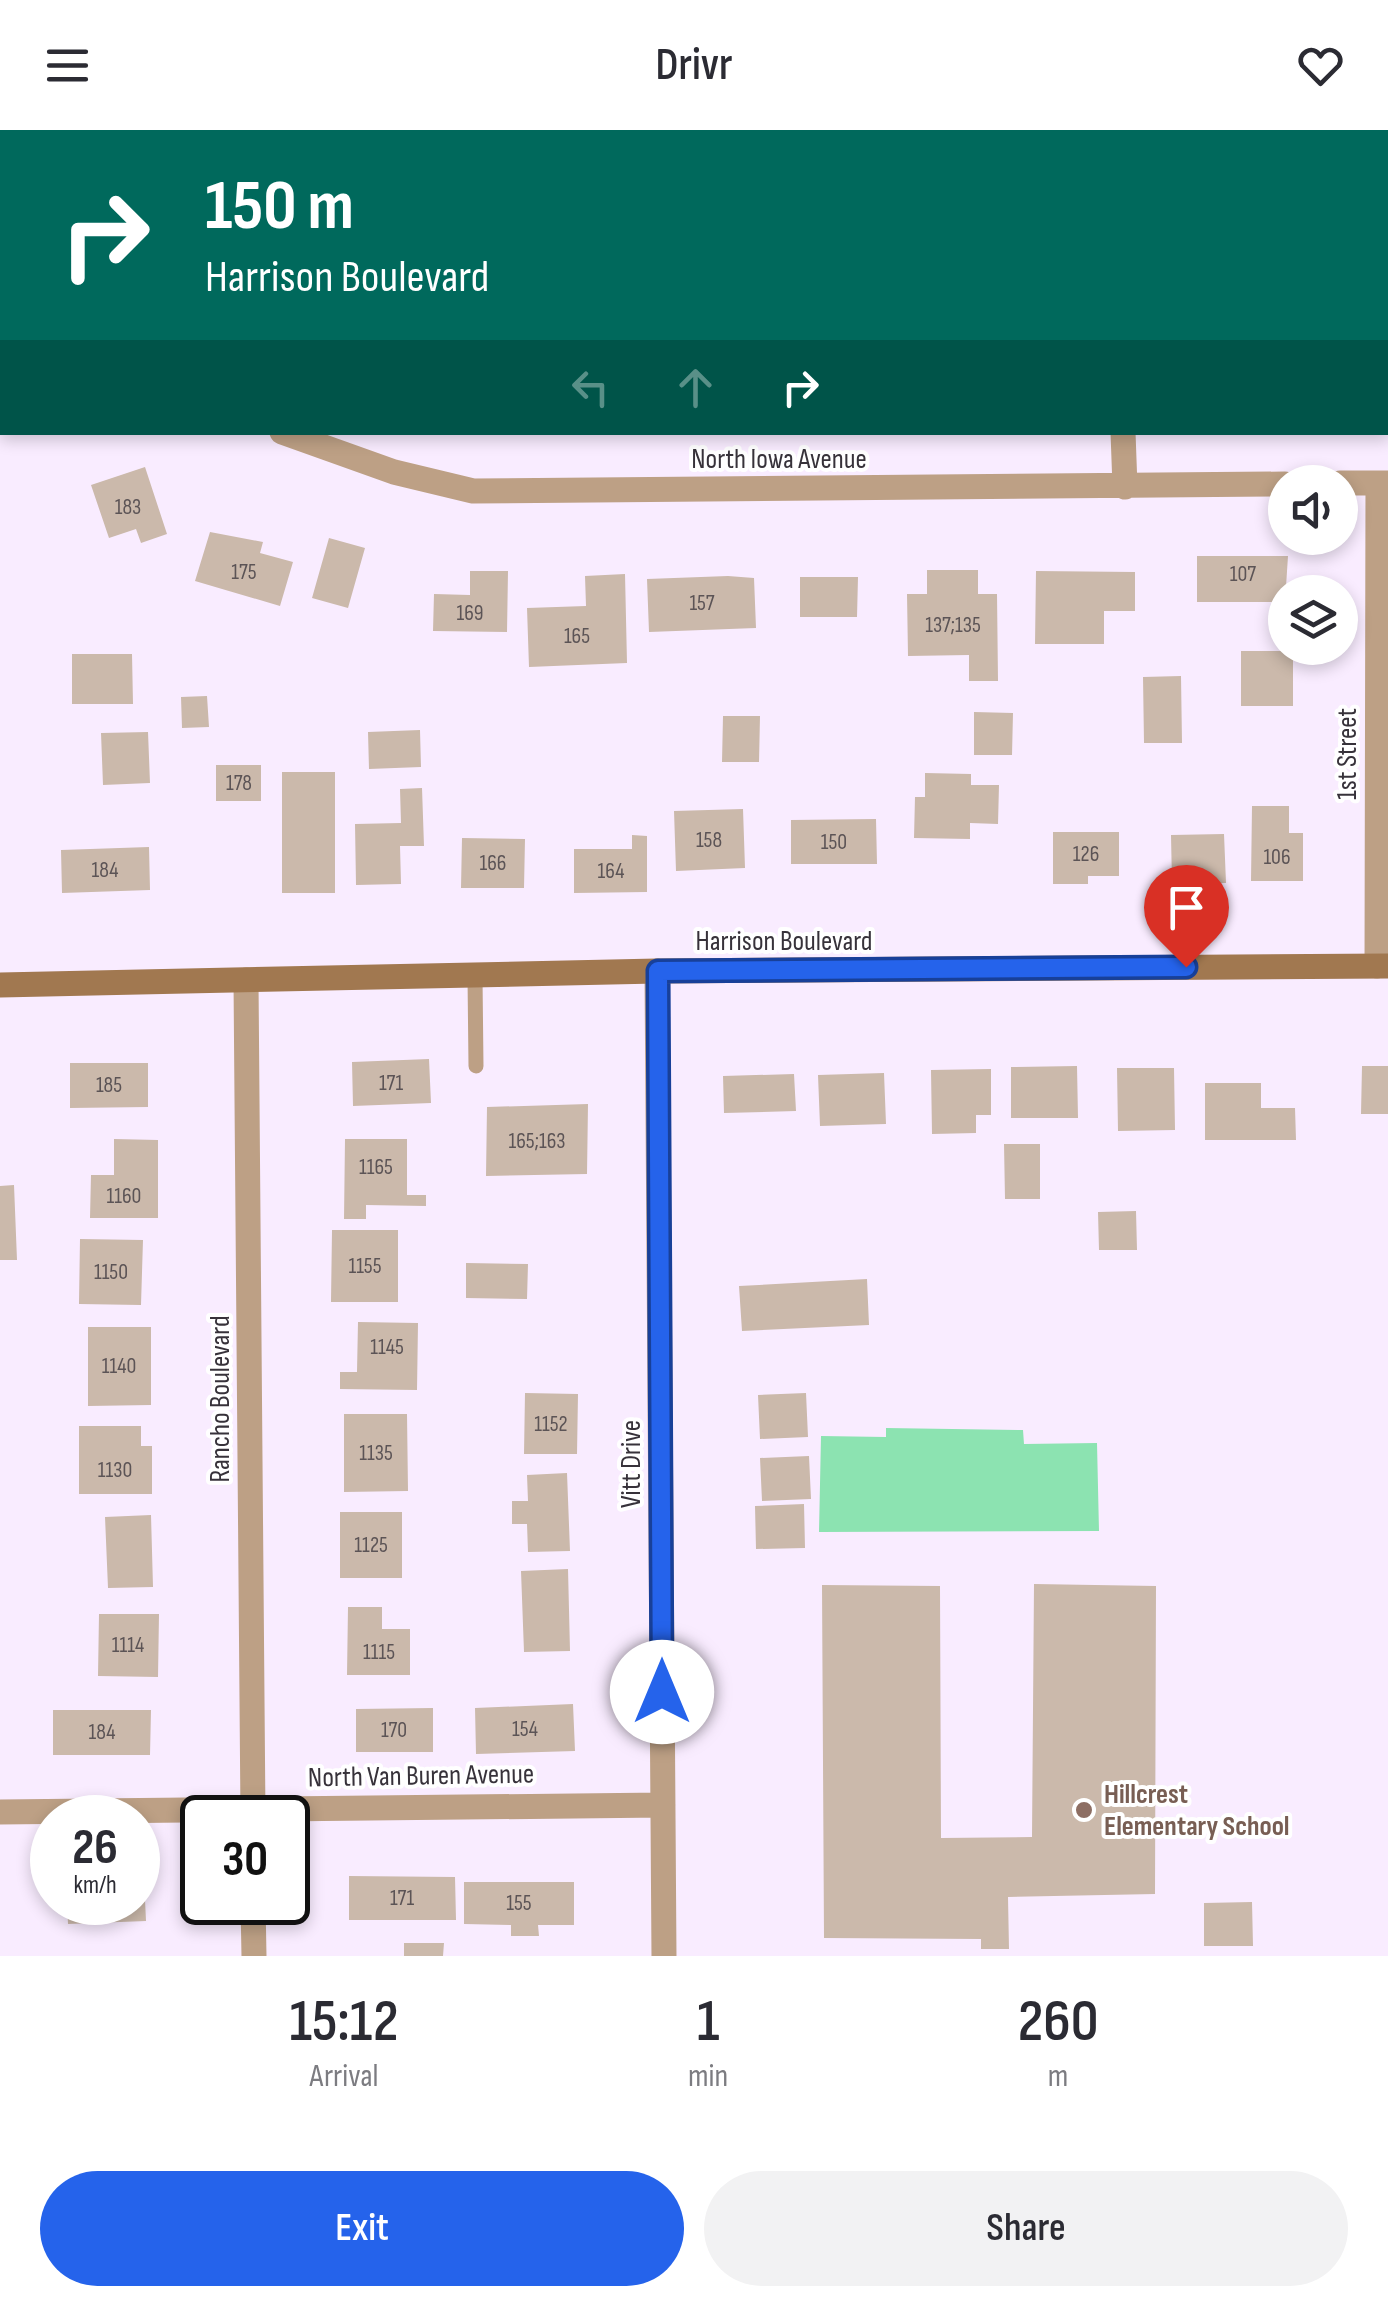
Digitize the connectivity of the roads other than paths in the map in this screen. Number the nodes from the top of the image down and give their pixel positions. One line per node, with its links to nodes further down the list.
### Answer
1 (290, 435): 6 (street, North Iowa Avenue)
2 (1123, 435): 6 (street)
3 (1383, 482): 4 (street); 7 (street, 1st Street)
4 (1358, 483)
5 (1268, 484): 6 (street, North Iowa Avenue)
6 (1125, 486)
7 (1382, 966): 8 (street, Harrison Boulevard)
8 (658, 971): 9 (street, Harrison Boulevard); 14 (street, Vitt Drive)
9 (475, 976): 10 (street, Harrison Boulevard); 12 (lane)
10 (246, 980): 11 (street, Harrison Boulevard); 13 (street, Rancho Boulevard)
11 (0, 985)
12 (476, 1066)
13 (253, 1795)
14 (663, 1805): 16 (street, North Van Buren Avenue); 20 (street, Vitt Drive)
15 (0, 1812): 17 (street, North Van Buren Avenue)
16 (310, 1812)
17 (180, 1813)
18 (254, 1925): 19 (street)
19 (254, 1956)
20 (664, 1956)

